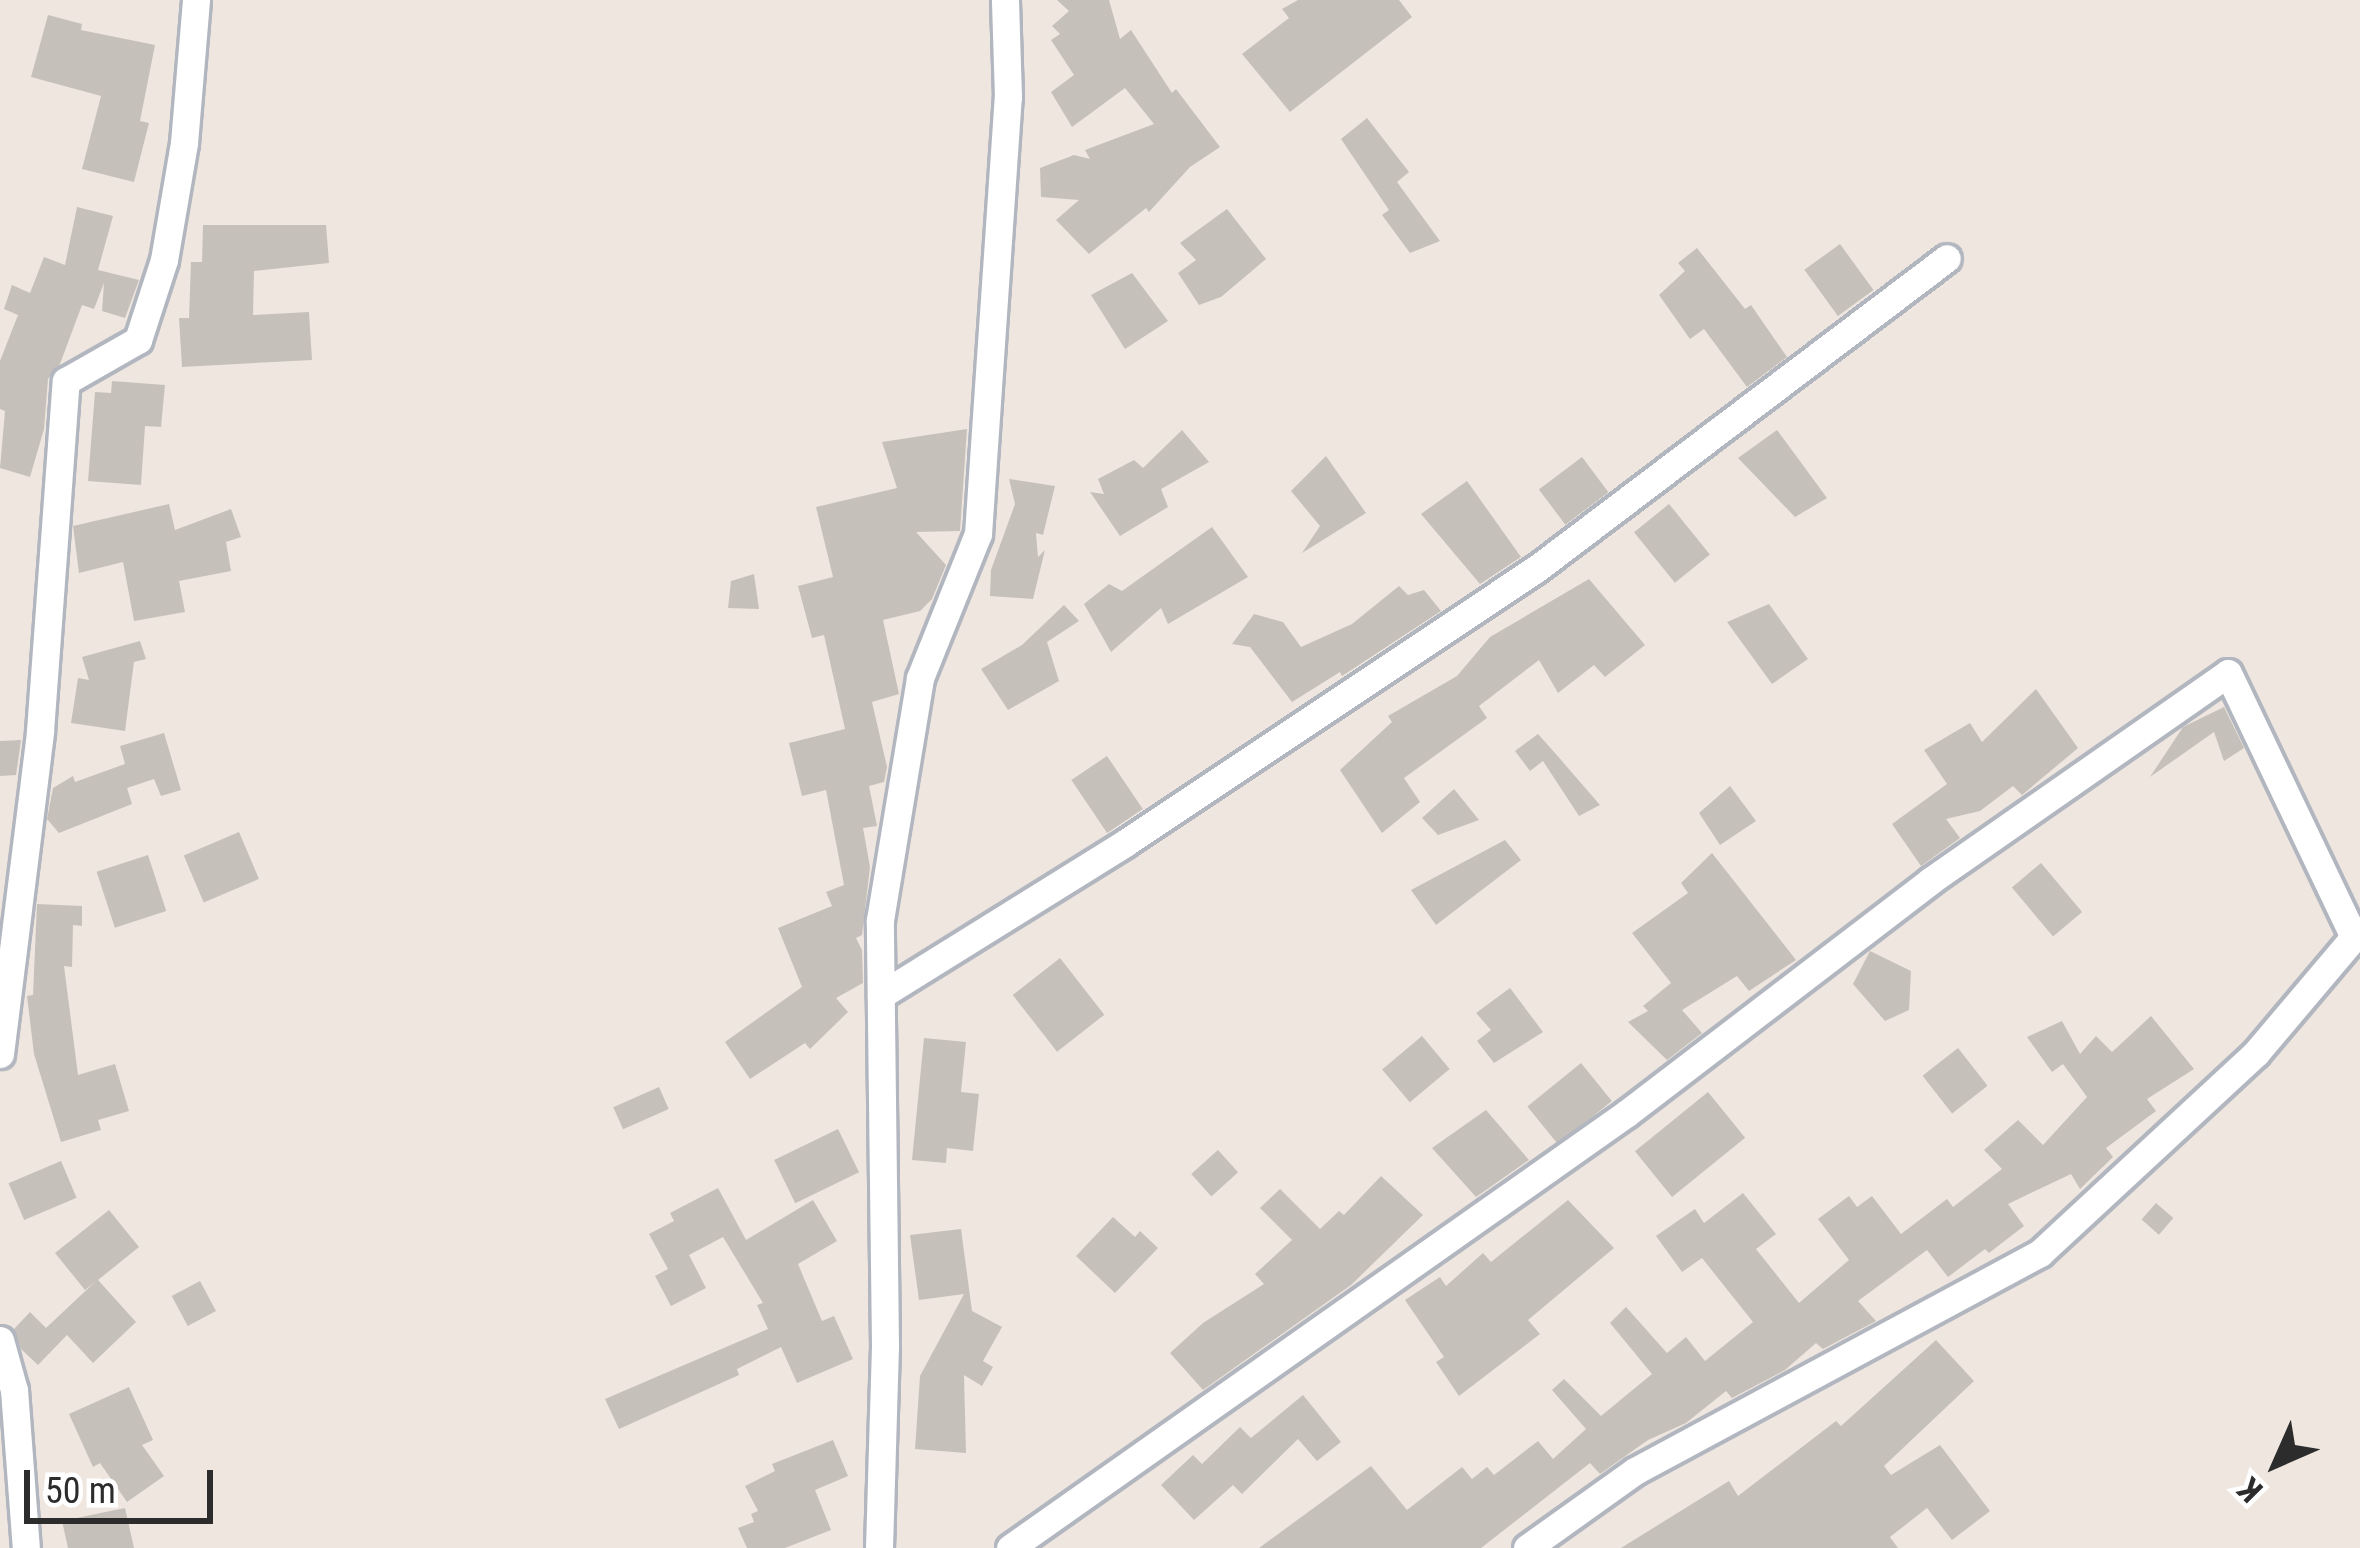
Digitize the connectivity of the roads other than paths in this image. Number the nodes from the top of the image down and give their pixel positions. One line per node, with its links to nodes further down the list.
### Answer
1 (196, 0): 6 (street)
2 (1005, 0): 5 (street)
3 (1946, 258): 5 (street)
4 (2357, 933): 10 (street); 11 (street)
5 (881, 995): 9 (street)
6 (0, 1054)
7 (0, 1340): 8 (street)
8 (26, 1548)
9 (879, 1548)
10 (1010, 1548)
11 (1527, 1548)

